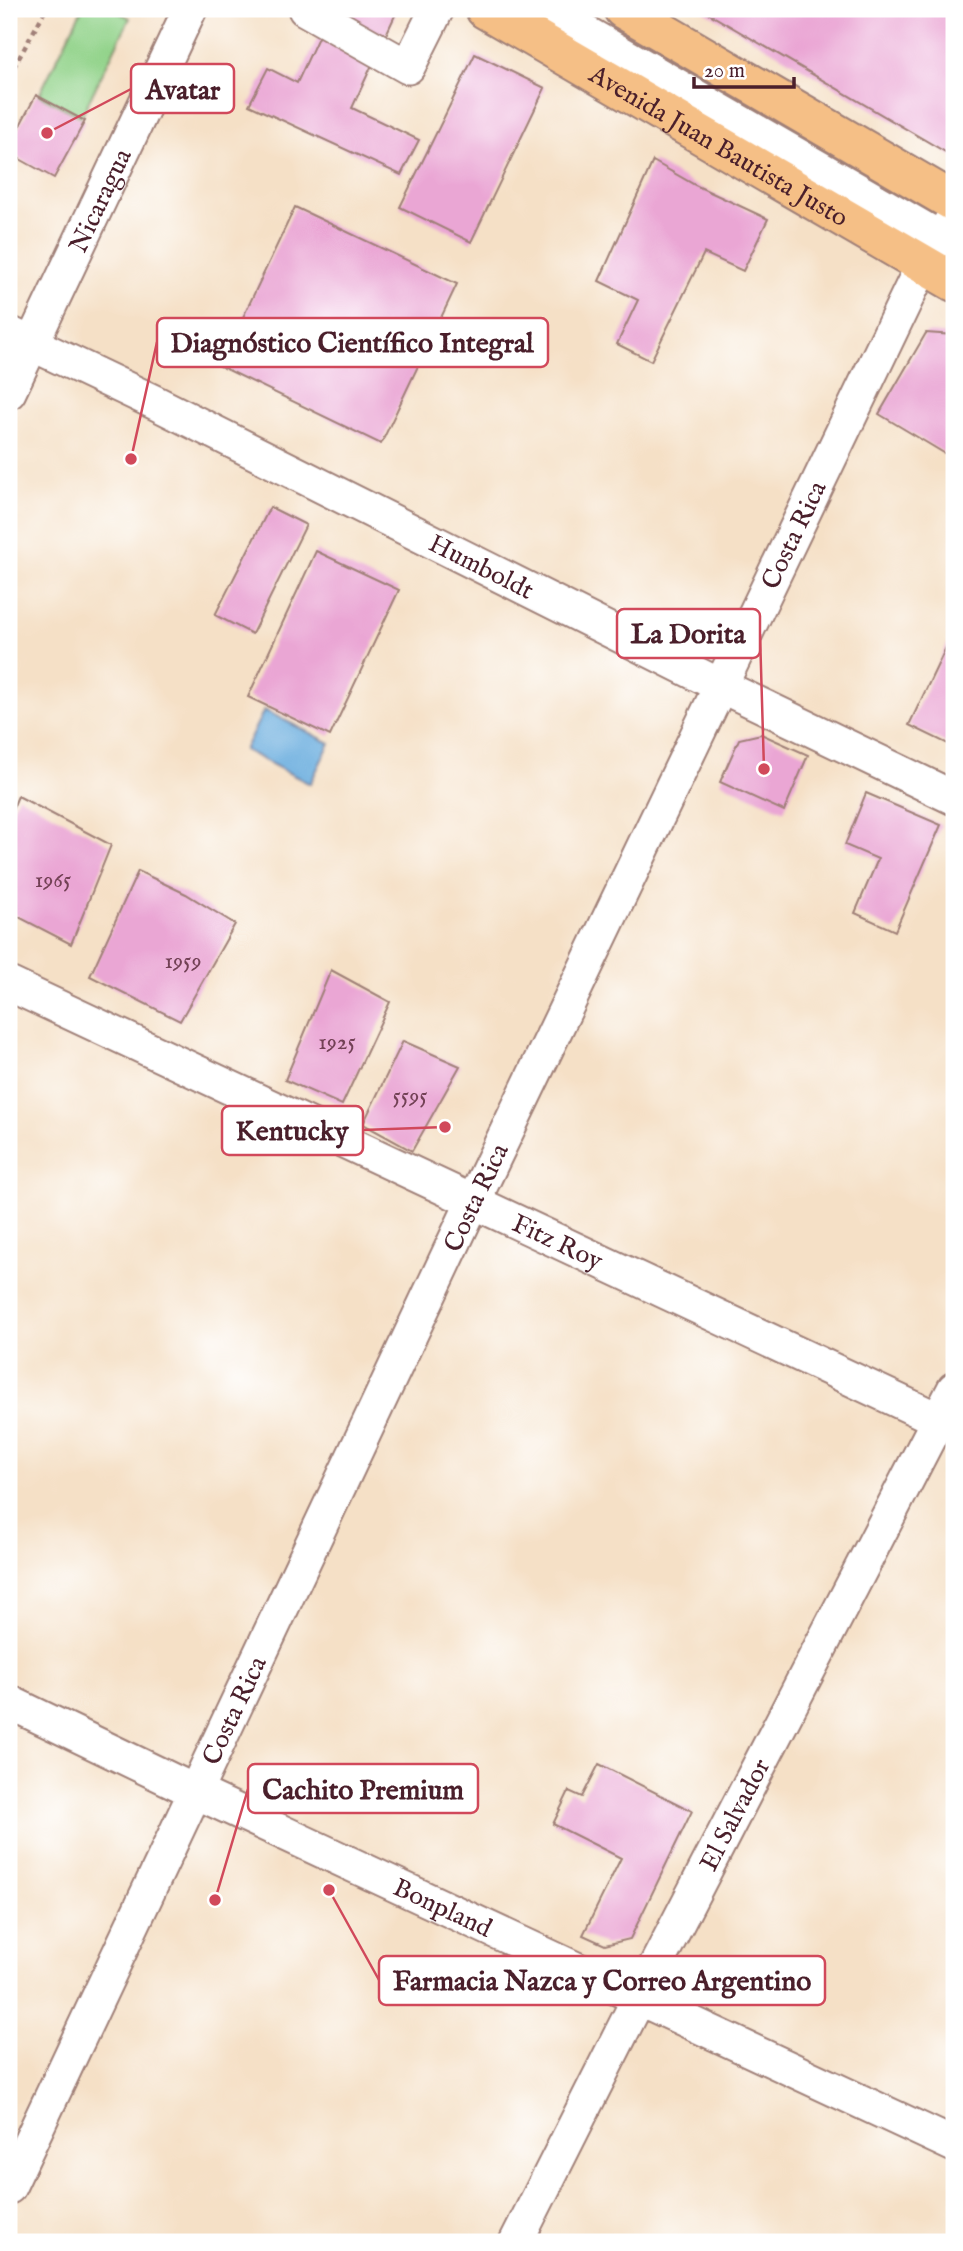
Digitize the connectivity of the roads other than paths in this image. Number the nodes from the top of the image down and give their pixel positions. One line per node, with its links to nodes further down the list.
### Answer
1 (190, 9): 9 (street, Nicaragua)
2 (305, 9): 3 (street)
3 (438, 9)
4 (485, 9): 8 (main road, Avenida Juan Bautista Justo)
5 (545, 9): 8 (street)
6 (623, 9): 7 (main road)
7 (954, 202)
8 (945, 250): 11 (street, Costa Rica)
9 (20, 339): 10 (street, Nicaragua); 11 (street, Humboldt)
10 (9, 392)
11 (721, 686): 12 (street, Humboldt); 14 (street, Costa Rica)
12 (954, 798)
13 (9, 984): 14 (street, Fitz Roy)
14 (473, 1202): 16 (street, Fitz Roy); 18 (street, Costa Rica)
15 (954, 1389): 16 (street, El Salvador)
16 (946, 1423): 19 (street, El Salvador)
17 (9, 1702): 18 (street, Bonpland)
18 (196, 1792): 19 (street, Bonpland); 21 (street, Costa Rica)
19 (639, 1998): 20 (street, Bonpland); 22 (street, El Salvador)
20 (954, 2146)
21 (9, 2187)
22 (516, 2242)

